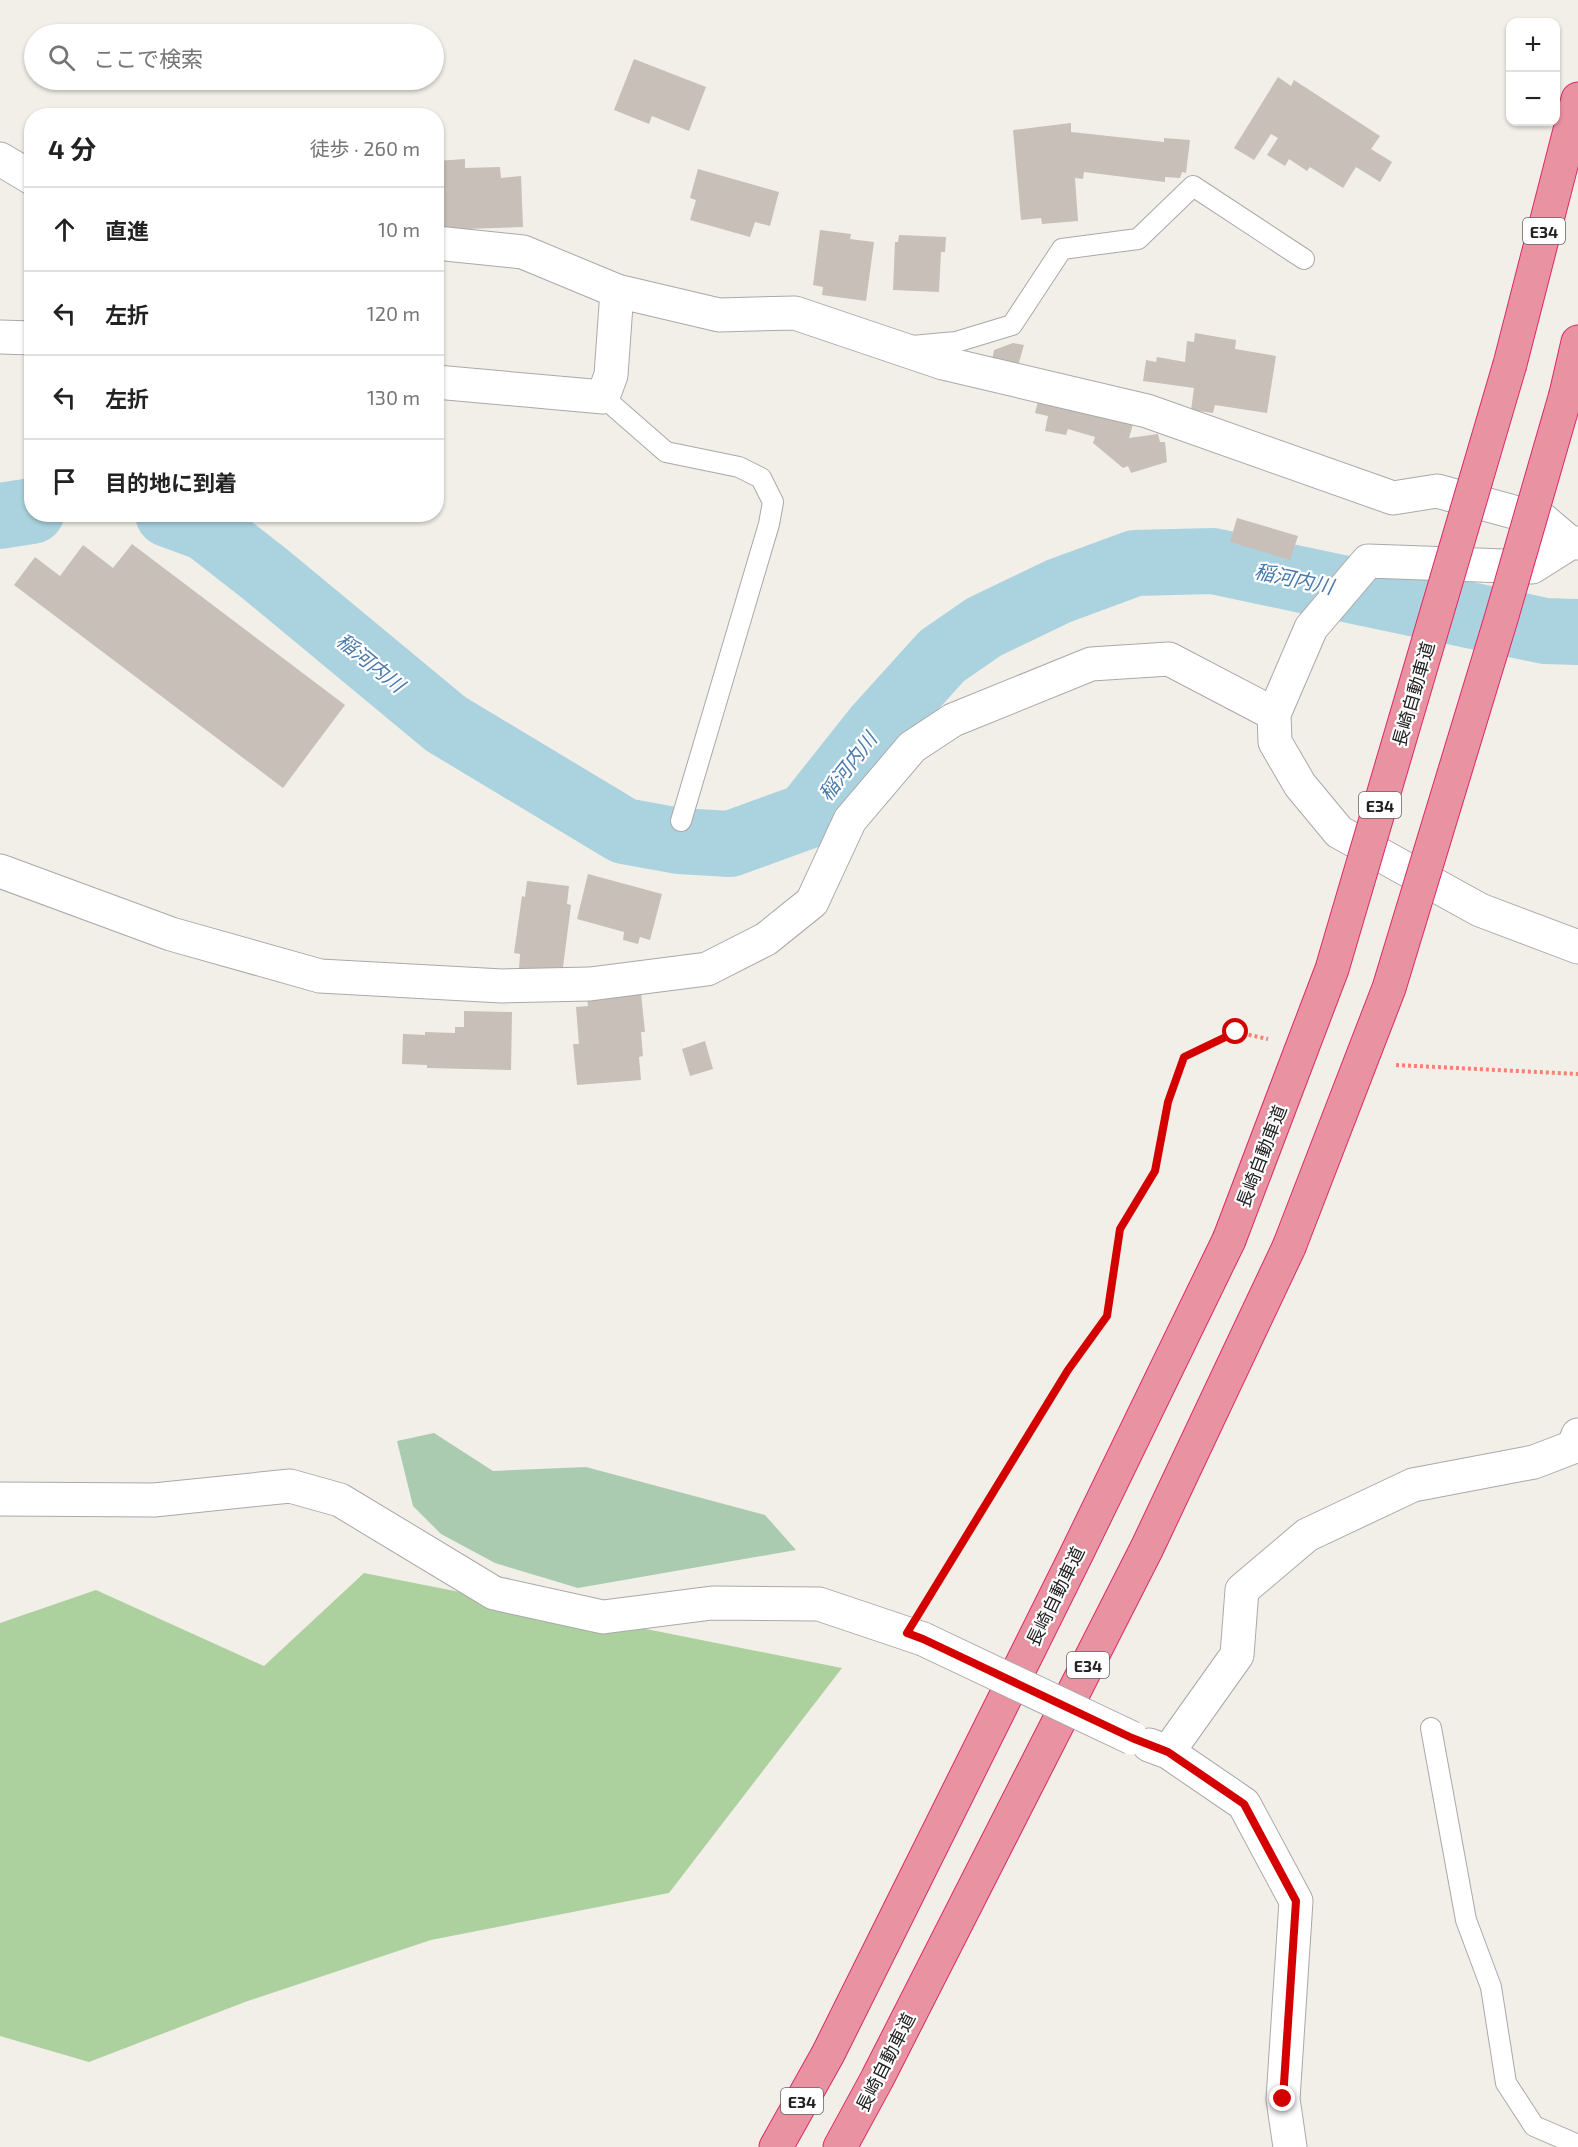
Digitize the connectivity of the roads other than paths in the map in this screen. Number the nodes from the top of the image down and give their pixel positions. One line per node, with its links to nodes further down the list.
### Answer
1 (1578, 99): 23 (highway, 長崎自動車道 / E34, bridge)
2 (0, 159): 3 (street)
3 (24, 173)
4 (444, 244): 6 (street)
5 (1304, 259): 10 (lane)
6 (617, 291): 10 (street); 12 (street)
7 (0, 337): 8 (street)
8 (24, 338)
9 (1578, 342): 24 (highway, 長崎自動車道 / E34, bridge)
10 (894, 347): 13 (street)
11 (444, 382): 12 (street)
12 (603, 397): 15 (lane)
13 (1574, 543): 14 (street)
14 (1274, 714): 16 (street); 17 (street)
15 (681, 821)
16 (0, 871)
17 (1578, 947)
18 (1578, 1435): 21 (street)
19 (0, 1499): 21 (street, bridge)
20 (1431, 1728): 22 (lane)
21 (1168, 1752): 25 (street)
22 (1578, 2145)
23 (776, 2147)
24 (840, 2147)
25 (1290, 2147)

